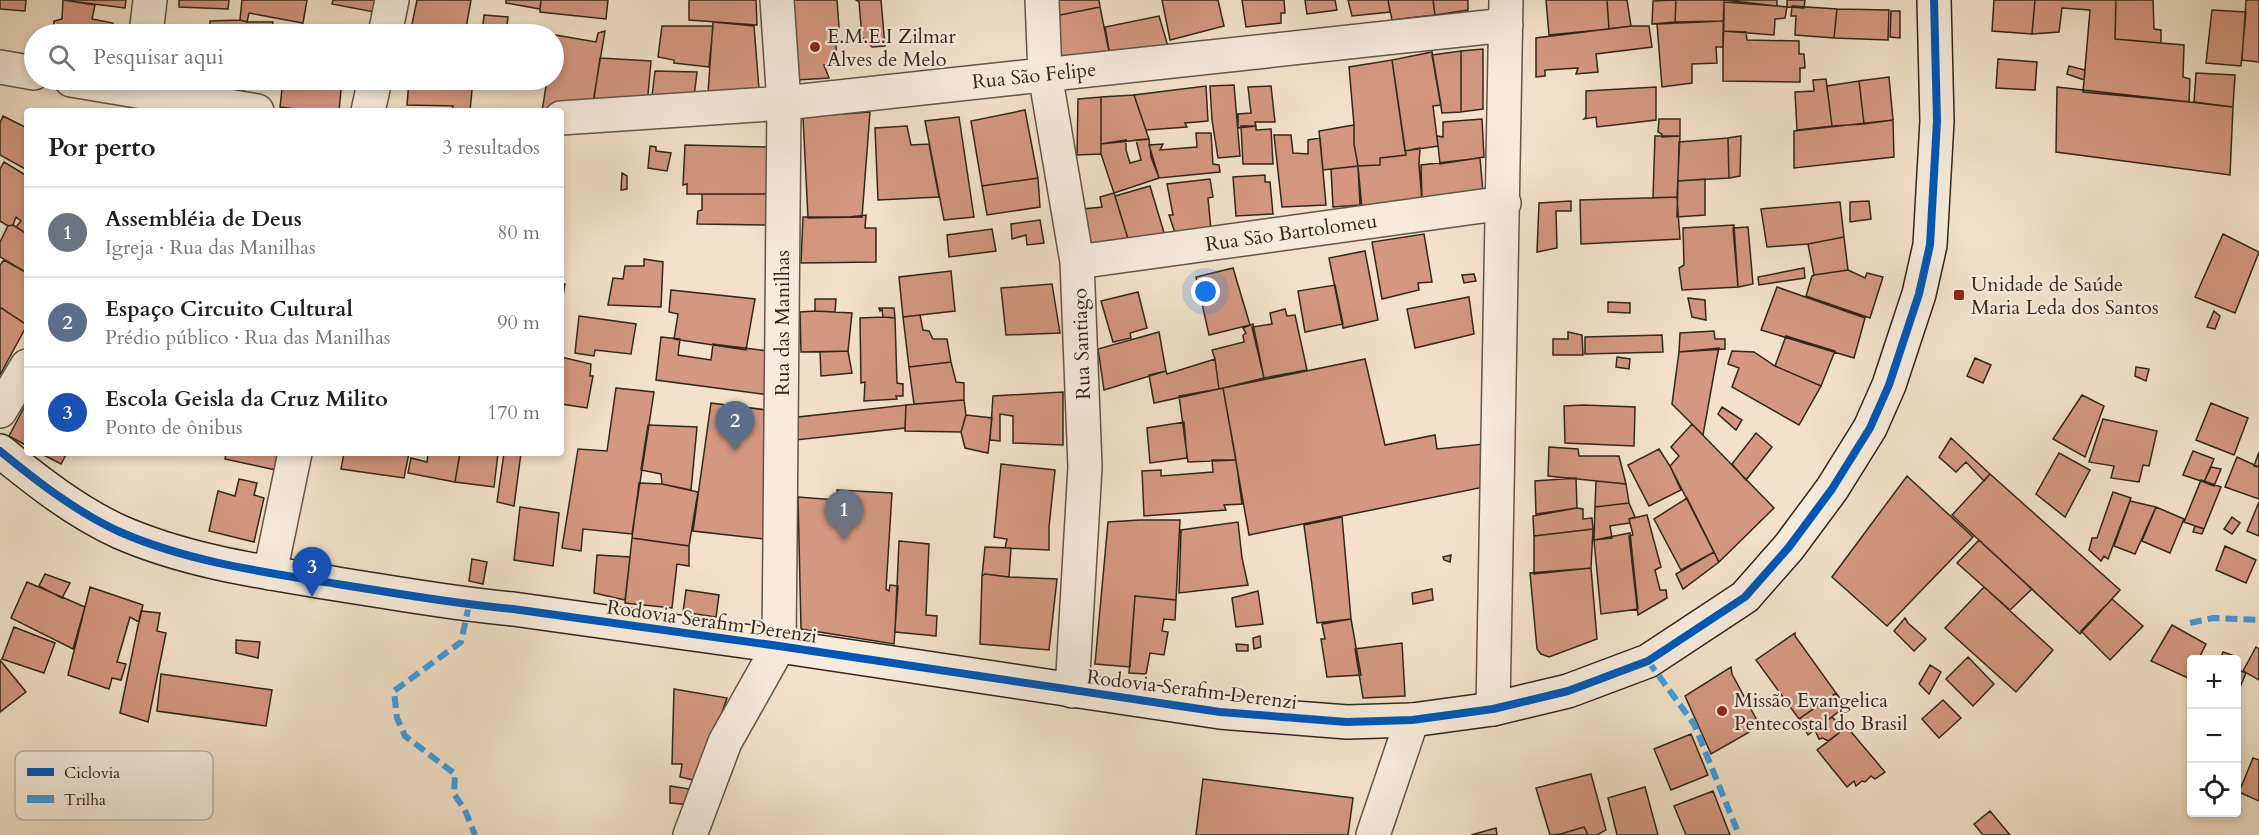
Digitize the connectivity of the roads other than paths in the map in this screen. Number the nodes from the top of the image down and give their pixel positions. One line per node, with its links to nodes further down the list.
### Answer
1 (150, 0): 7 (street)
2 (392, 0): 8 (street)
3 (777, 0): 15 (street, Rua das Manilhas)
4 (1042, 0): 11 (street, Rua Santiago)
5 (1934, 0): 28 (street, Rodovia Serafim Derenzi)
6 (1506, 13): 11 (street, Rua São Felipe); 19 (street)
7 (147, 24)
8 (387, 24)
9 (0, 67): 10 (street)
10 (24, 71)
11 (1045, 74): 15 (street, Rua São Felipe); 20 (street, Rua Santiago)
12 (118, 90): 14 (street)
13 (373, 90): 17 (street)
14 (137, 94): 16 (street)
15 (784, 103): 18 (street, Rua São Felipe); 26 (street, Rua das Manilhas)
16 (236, 108)
17 (369, 108)
18 (564, 118)
19 (1504, 203): 20 (street, Rua São Bartolomeu); 28 (street)
20 (1077, 261): 27 (street, Rua Santiago)
21 (24, 371): 22 (street)
22 (0, 411)
23 (0, 451): 25 (street, Rodovia Serafim Derenzi)
24 (294, 456): 25 (street)
25 (270, 573): 26 (street, Rodovia Serafim Derenzi)
26 (779, 646): 27 (street, Rodovia Serafim Derenzi); 30 (street)
27 (1072, 691): 29 (street, Rodovia Serafim Derenzi)
28 (1493, 709): 29 (street, Rodovia Serafim Derenzi)
29 (1412, 720): 31 (street)
30 (690, 835)
31 (1373, 835)

